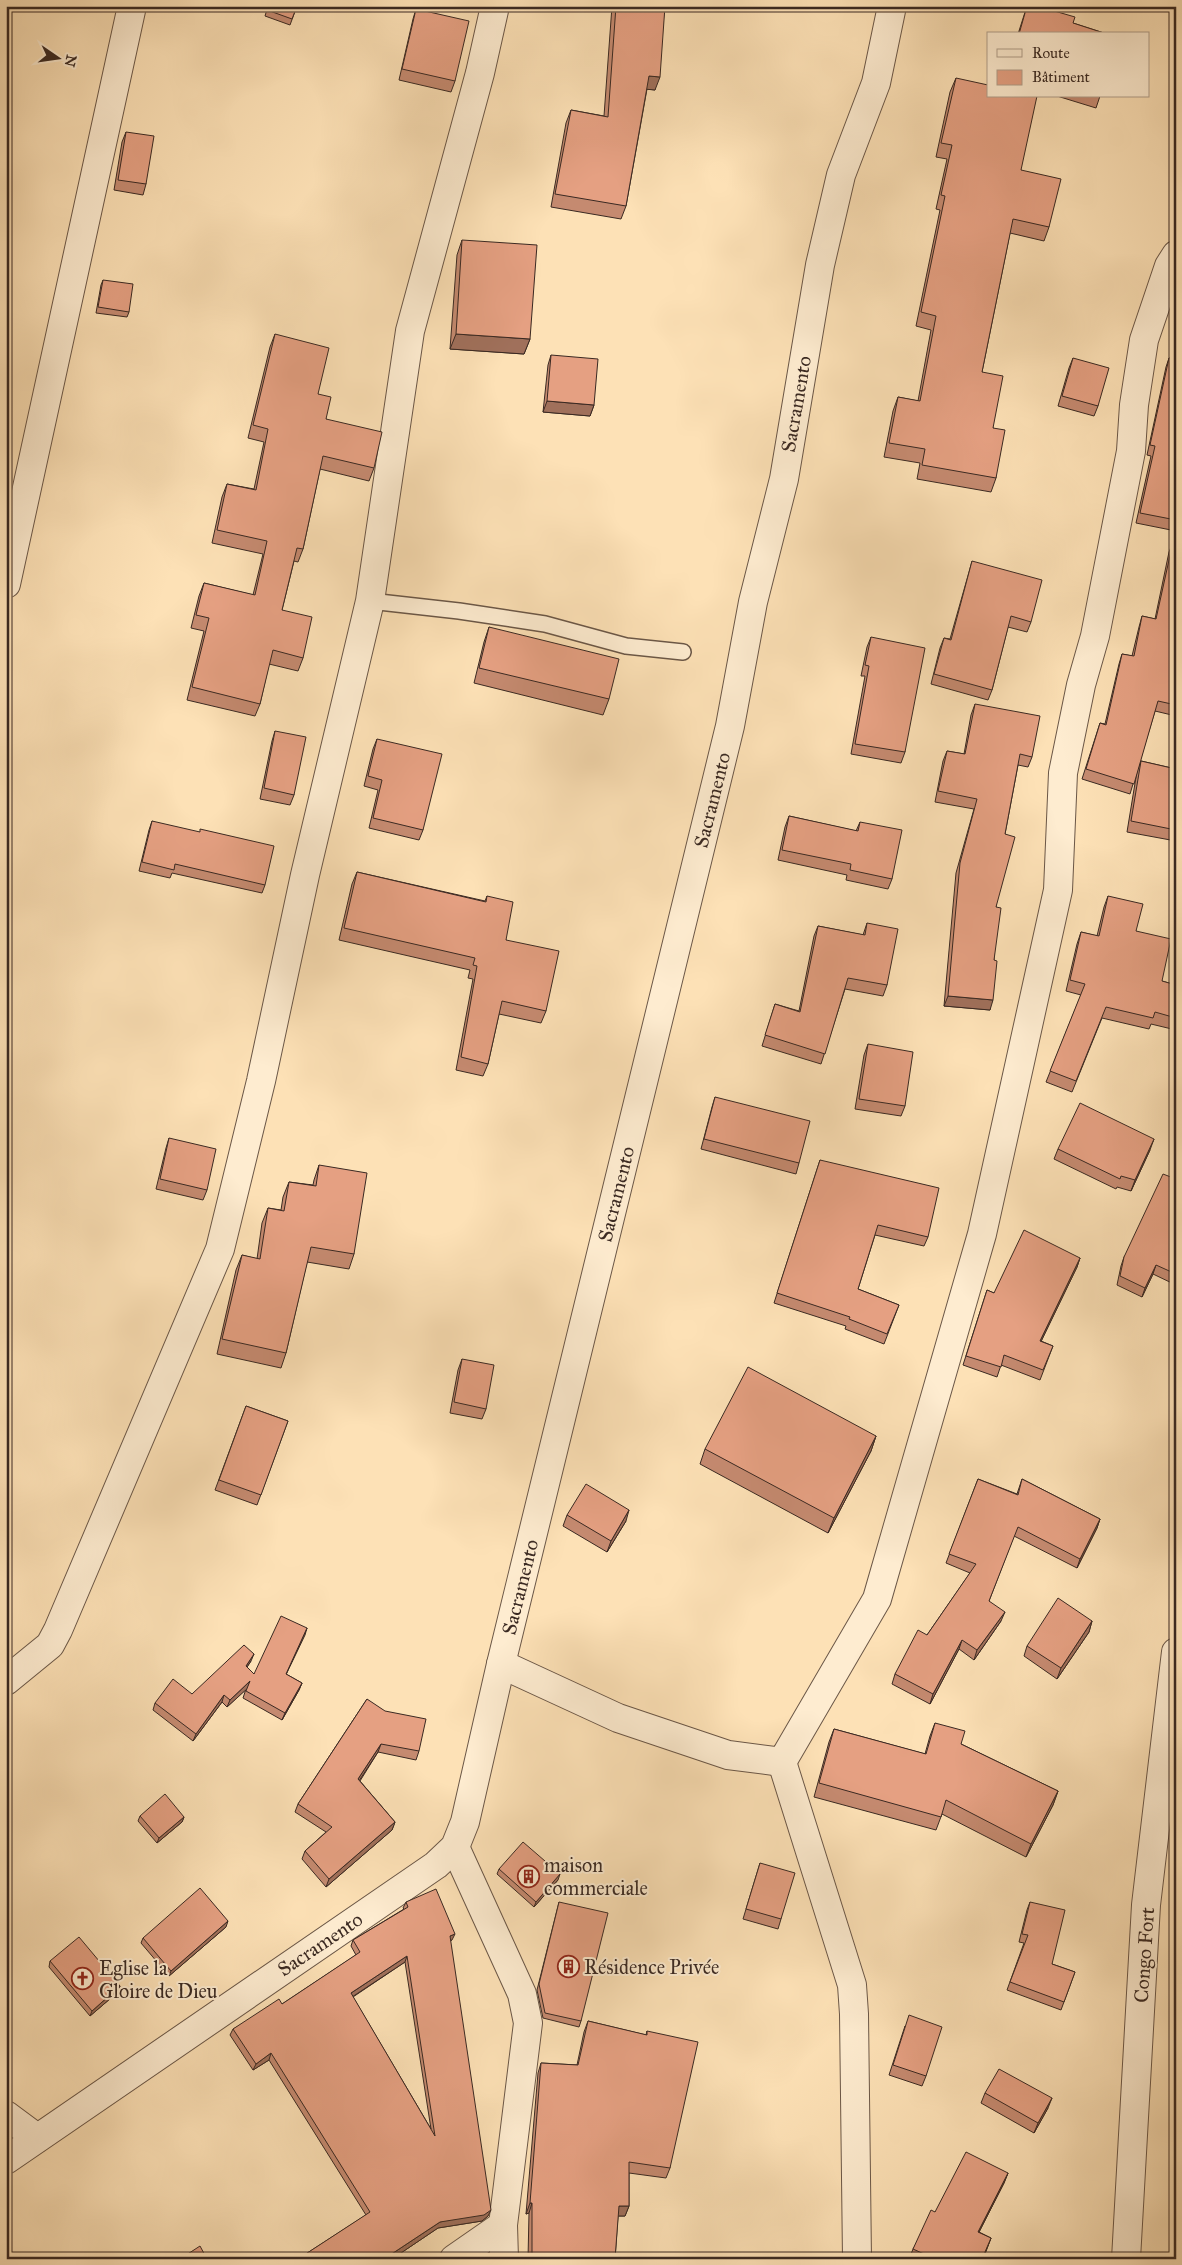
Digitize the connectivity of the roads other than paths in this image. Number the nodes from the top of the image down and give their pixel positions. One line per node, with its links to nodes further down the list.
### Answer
1 (132, 6): 5 (street)
2 (495, 6): 6 (street)
3 (892, 6): 9 (street, Sacramento)
4 (1176, 255): 11 (street)
5 (6, 584)
6 (370, 601): 7 (lane); 10 (street)
7 (683, 652)
8 (1176, 1652): 20 (street, Congo Fort)
9 (501, 1664): 11 (street); 12 (street, Sacramento)
10 (6, 1681)
11 (782, 1762): 19 (street)
12 (455, 1847): 14 (street, Sacramento); 16 (street)
13 (6, 2115): 14 (street)
14 (37, 2138): 15 (street, Sacramento)
15 (6, 2160)
16 (503, 2226): 17 (street); 18 (street)
17 (454, 2259)
18 (504, 2259)
19 (857, 2259)
20 (1126, 2259)

